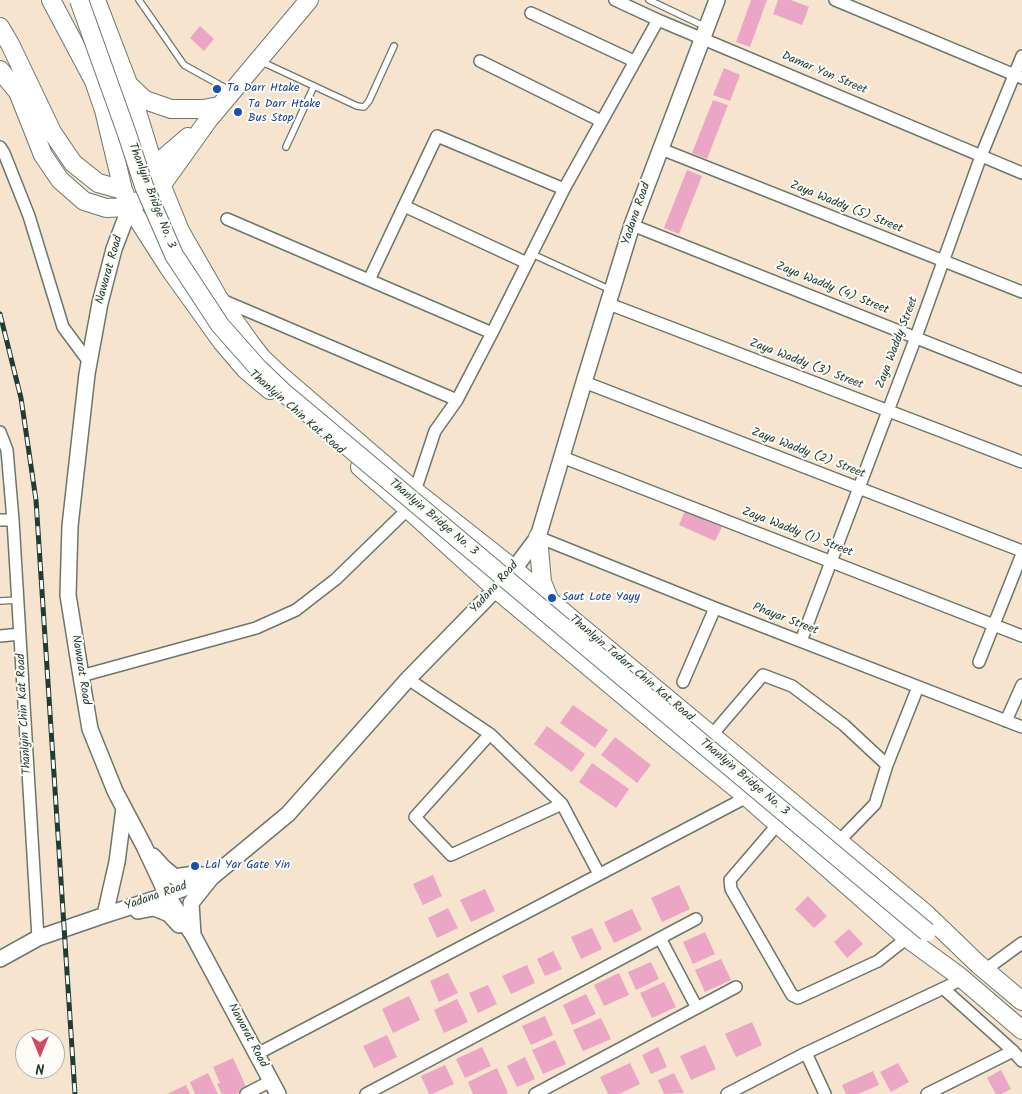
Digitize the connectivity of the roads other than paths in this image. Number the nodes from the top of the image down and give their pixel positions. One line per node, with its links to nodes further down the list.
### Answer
1 (51, 0): 34 (main road)
2 (79, 0): 101 (main road, Thanlyin Bridge No. 3, bridge)
3 (96, 0): 21 (main road)
4 (140, 0): 23 (lane)
5 (309, 0): 16 (main road)
6 (615, 0): 11 (street, Damar Yon Street)
7 (649, 0): 13 (lane)
8 (717, 0): 13 (main road, Yadana Road)
9 (834, 0): 20 (street)
10 (531, 13): 18 (street)
11 (658, 20): 13 (street, Damar Yon Street); 18 (street)
12 (0, 27): 34 (main road)
13 (705, 33): 28 (main road, Yadana Road); 29 (street, Damar Yon Street)
14 (394, 46): 22 (lane)
15 (1022, 56): 20 (street, Zaya Waddy Street)
16 (258, 60): 22 (lane); 23 (main road)
17 (480, 61): 25 (street)
18 (634, 61): 25 (street)
19 (0, 70): 36 (main road)
20 (1018, 76): 29 (street, Zaya Waddy Street)
21 (129, 86): 24 (main road); 30 (main road)
22 (314, 86): 27 (lane)
23 (231, 92): 24 (main road)
24 (214, 112): 30 (main road); 32 (main road); 39 (main road)
25 (601, 121): 33 (street)
26 (0, 147): 48 (street)
27 (286, 147)
28 (661, 149): 38 (main road, Yadana Road); 41 (street, Zaya Waddy (5) Street)
29 (981, 156): 31 (street, Damar Yon Street); 41 (street, Zaya Waddy Street)
30 (154, 167): 32 (main road, Thanlyin Chin Kat Road); 34 (main road)
31 (1022, 173)
32 (161, 186): 36 (main road); 39 (main road, Thanlyin Chin Kat Road)
33 (564, 189): 35 (street); 40 (street)
34 (123, 190): 36 (main road, Thanlyin Chin Kat Road)
35 (404, 206): 40 (street); 42 (street)
36 (130, 207): 48 (main road, Nawarat Road); 58 (main road, Thanlyin Chin Kat Road)
37 (228, 219): 42 (street)
38 (632, 225): 44 (main road, Yadana Road); 47 (street, Zaya Waddy (4) Street)
39 (180, 231): 45 (main road, Thanlyin Chin Kat Road)
40 (529, 258): 44 (lane); 46 (street)
41 (943, 262): 43 (street, Zaya Waddy (5) Street); 47 (street, Zaya Waddy Street)
42 (369, 280): 46 (street)
43 (1022, 292)
44 (611, 298): 50 (main road, Yadana Road); 52 (street, Zaya Waddy (3) Street)
45 (219, 299): 51 (street); 57 (main road, Thanlyin Chin Kat Road)
46 (492, 333): 51 (street)
47 (916, 337): 49 (street, Zaya Waddy (4) Street); 52 (street, Zaya Waddy Street)
48 (89, 362): 76 (main road, Nawarat Road)
49 (1022, 380)
50 (584, 382): 54 (main road, Yadana Road); 56 (street, Zaya Waddy (2) Street)
51 (457, 400): 57 (street)
52 (888, 410): 55 (street, Zaya Waddy (3) Street); 56 (street, Zaya Waddy Street)
53 (0, 432): 60 (street, Thanlyin Chin Kat Road)
54 (562, 456): 61 (main road, Yadana Road); 63 (street, Zaya Waddy (1) Street)
55 (1022, 462)
56 (859, 488): 62 (street, Zaya Waddy (2) Street); 63 (street, Zaya Waddy Street)
57 (415, 491): 58 (street); 64 (main road, Thanlyin Chin Kat Road)
58 (408, 509): 65 (main road, Thanlyin Chin Kat Road); 76 (street)
59 (0, 520): 60 (street)
60 (13, 520): 66 (street, Thanlyin Chin Kat Road)
61 (538, 537): 64 (main road, Yadana Road); 68 (main road); 69 (street, Phayar Street)
62 (1022, 553): 70 (street)
63 (832, 562): 70 (street, Zaya Waddy (1) Street); 74 (street, Zaya Waddy Street)
64 (514, 569): 65 (main road, Yadana Road); 68 (main road, Thanlyin Tadarr Chin Kat Road)
65 (496, 589): 77 (main road, Yadana Road); 84 (main road, Thanlyin Tadarr Chin Kat Road)
66 (18, 600): 67 (lane); 71 (street, Thanlyin Chin Kat Road)
67 (0, 601)
68 (550, 601): 81 (main road, Thanlyin Tadarr Chin Kat Road)
69 (715, 608): 74 (street, Phayar Street); 78 (street)
70 (994, 625): 73 (street, Zaya Waddy (1) Street); 75 (street)
71 (20, 634): 72 (street); 102 (street, Thanlyin Chin Kat Road)
72 (0, 636)
73 (1022, 636)
74 (801, 641): 80 (street, Phayar Street)
75 (979, 662)
76 (81, 676): 90 (main road, Nawarat Road)
77 (408, 679): 85 (street); 95 (main road, Yadana Road)
78 (683, 682)
79 (1022, 685): 82 (street)
80 (918, 687): 82 (street, Phayar Street); 87 (street)
81 (683, 712): 84 (main road); 86 (main road, Thanlyin Tadarr Chin Kat Road)
82 (1006, 721): 83 (street, Phayar Street)
83 (1022, 727)
84 (666, 732): 88 (main road, Thanlyin Tadarr Chin Kat Road)
85 (490, 734): 89 (street); 89 (street)
86 (711, 736): 87 (street); 92 (main road, Thanlyin Tadarr Chin Kat Road)
87 (887, 765): 92 (street)
88 (747, 797): 91 (main road, Thanlyin Tadarr Chin Kat Road); 94 (street)
89 (562, 804): 94 (street)
90 (124, 808): 93 (main road, Nawarat Road); 99 (main road)
91 (778, 824): 98 (main road, Thanlyin Tadarr Chin Kat Road); 105 (street)
92 (839, 841): 96 (main road, Thanlyin Tadarr Chin Kat Road)
93 (144, 846): 95 (main road); 97 (main road, Nawarat Road)
94 (599, 874): 117 (street)
95 (212, 877): 97 (main road, Yadana Road); 103 (main road)
96 (883, 878): 98 (lane); 108 (main road, Thanlyin Tadarr Chin Kat Road)
97 (167, 896): 99 (main road, Yadana Road); 103 (main road, Nawarat Road)
98 (864, 900): 105 (main road, Thanlyin Tadarr Chin Kat Road)
99 (105, 914): 102 (main road, Yadana Road); 103 (main road)
100 (696, 919): 104 (street)
101 (927, 932): 108 (main road, Thanlyin Tadarr Chin Kat Road); 109 (main road, Thanlyin Tadarr Chin Kat Road)
102 (38, 938): 107 (main road, Yadana Road)
103 (194, 938): 117 (main road, Nawarat Road)
104 (660, 938): 113 (street); 121 (street)
105 (907, 938): 109 (main road, Thanlyin Tadarr Chin Kat Road)
106 (1022, 943): 108 (street)
107 (0, 959)
108 (982, 967): 112 (main road, Thanlyin Tadarr Chin Kat Road)
109 (961, 978): 111 (street); 114 (main road, Thanlyin Tadarr Chin Kat Road)
110 (736, 987): 113 (street)
111 (944, 989): 115 (street); 116 (street)
112 (1022, 1001)
113 (697, 1008): 122 (street)
114 (1022, 1030)
115 (1013, 1051): 118 (street); 125 (street)
116 (806, 1053): 123 (street); 124 (street)
117 (257, 1054): 119 (main road, Nawarat Road)
118 (1022, 1061)
119 (275, 1088): 120 (street)
120 (246, 1094)
121 (366, 1094)
122 (535, 1094)
123 (727, 1094)
124 (825, 1094)
125 (927, 1094)

